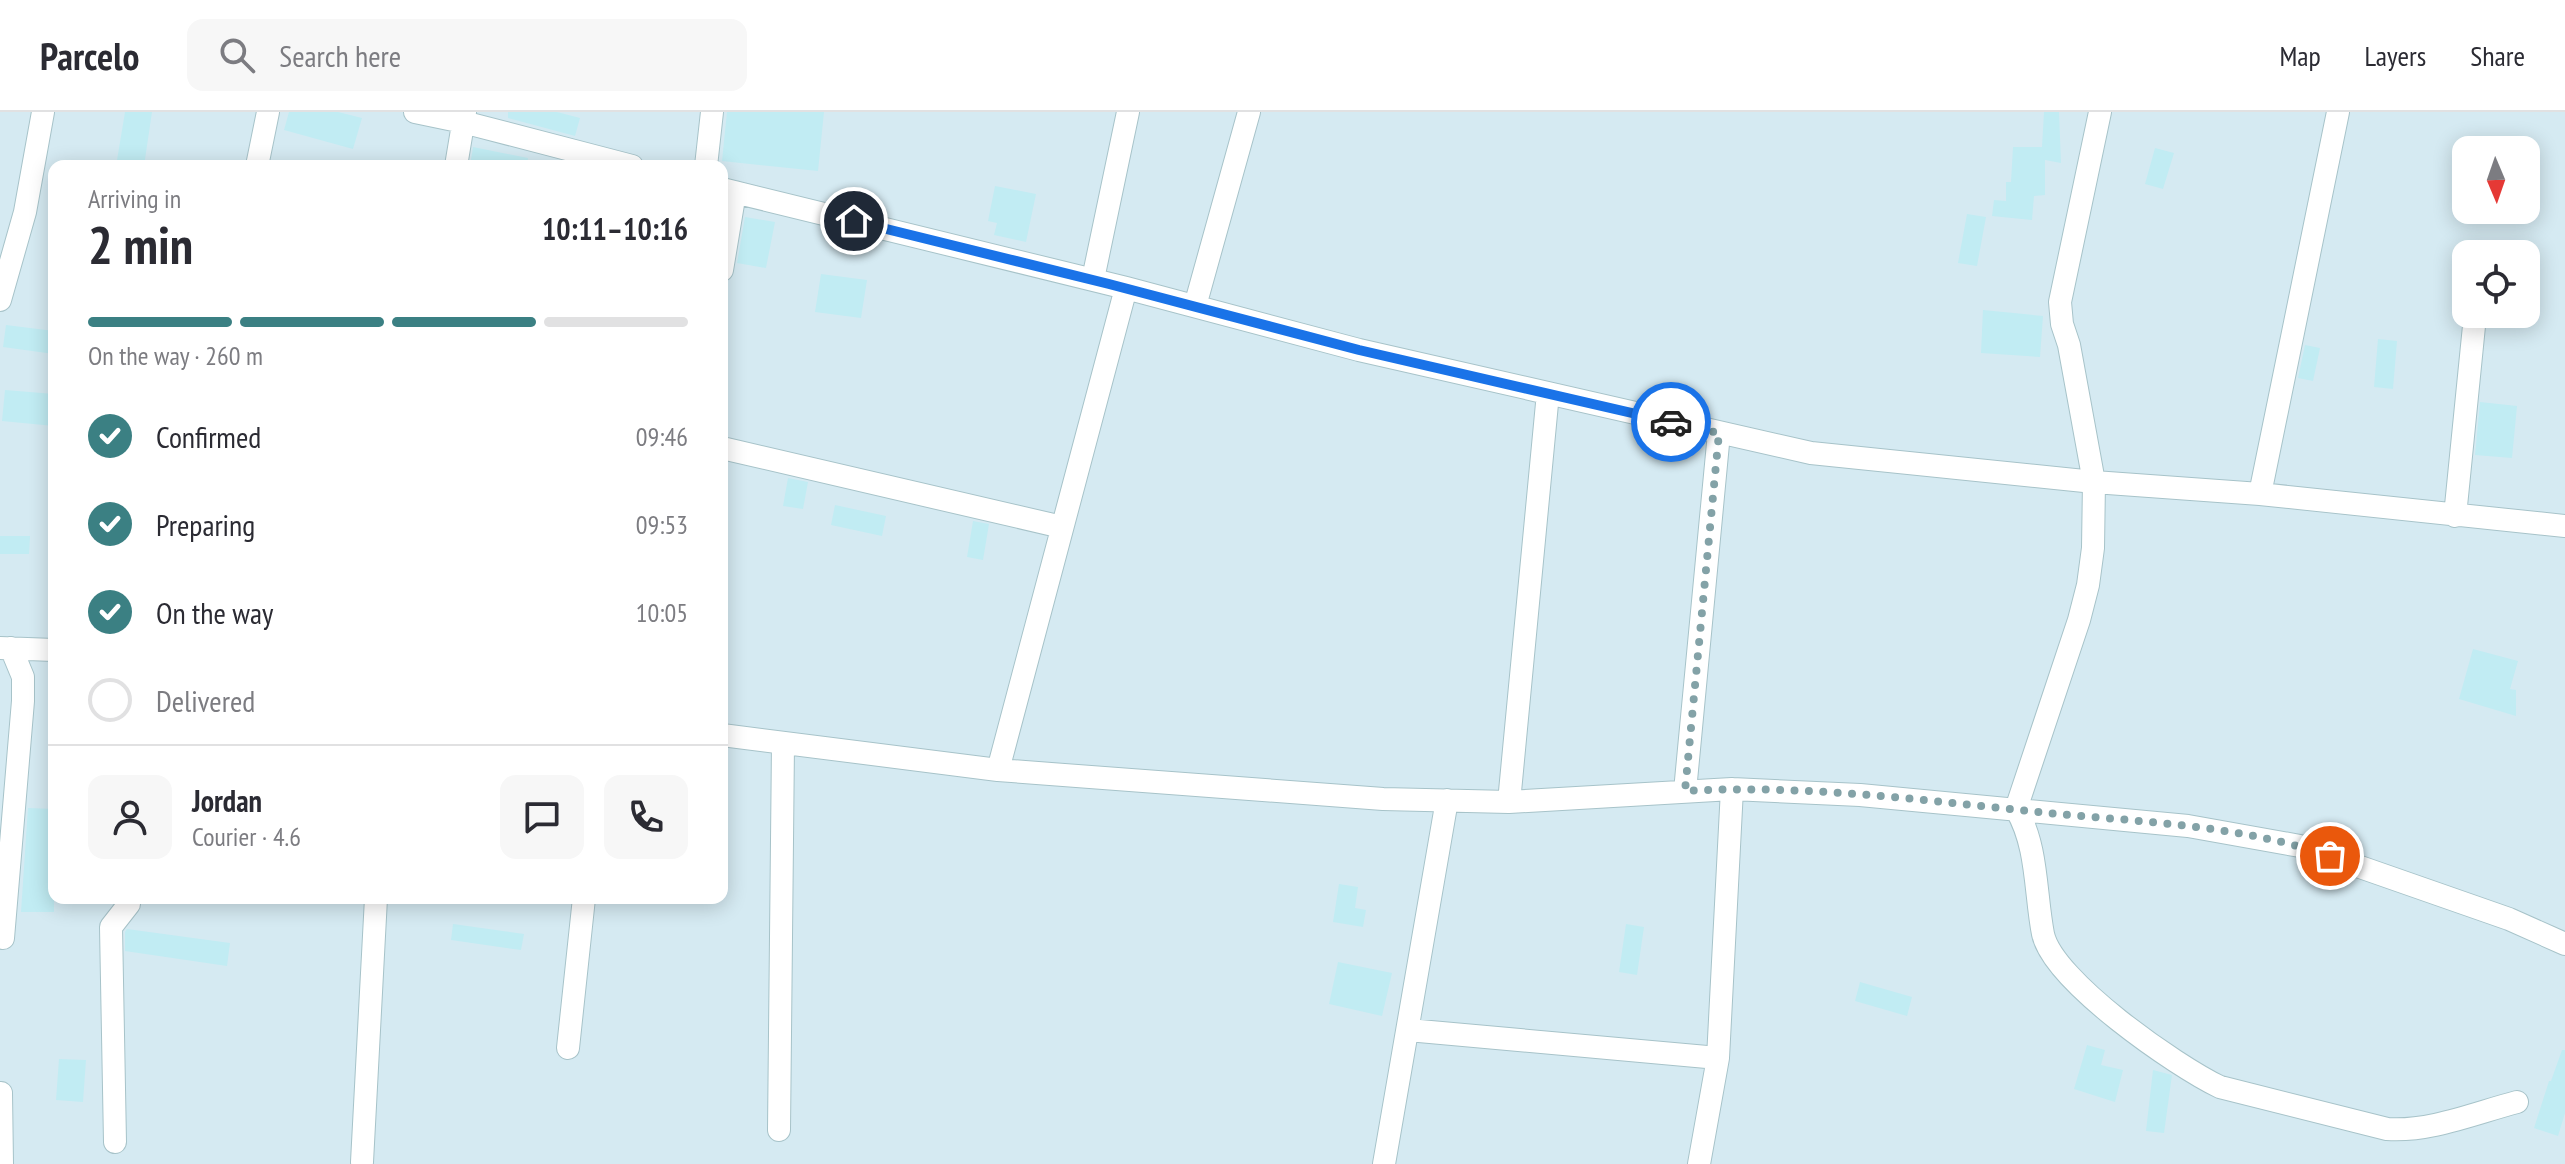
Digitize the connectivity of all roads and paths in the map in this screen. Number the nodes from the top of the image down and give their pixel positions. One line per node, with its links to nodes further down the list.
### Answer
1 (43, 112): 17 (street)
2 (268, 112): 10 (street)
3 (415, 112): 9 (street)
4 (712, 112): 13 (street)
5 (1128, 112): 15 (street)
6 (1249, 112): 18 (street)
7 (2100, 112): 23 (street)
8 (2338, 112): 24 (street)
9 (464, 117): 11 (street); 12 (street)
10 (258, 160)
11 (457, 160)
12 (611, 160)
13 (707, 160)
14 (728, 191): 15 (street)
15 (1093, 279): 16 (street)
16 (1126, 288): 18 (street); 27 (street)
17 (0, 300)
18 (1195, 306): 20 (street)
19 (2474, 328): 25 (street)
20 (1548, 393): 21 (street); 36 (street)
21 (1719, 433): 23 (street); 34 (street)
22 (728, 449): 27 (street)
23 (2094, 482): 24 (street); 37 (street)
24 (2260, 494): 25 (street)
25 (2455, 516): 26 (street)
26 (2565, 526)
27 (1062, 527): 32 (street)
28 (6, 648): 29 (street); 41 (street)
29 (48, 650)
30 (728, 736): 31 (street)
31 (783, 744): 32 (street); 48 (street)
32 (998, 770): 35 (street)
33 (1732, 789): 34 (street); 37 (street); 45 (street)
34 (1685, 791): 36 (street)
35 (1447, 800): 36 (street); 43 (street)
36 (1509, 802)
37 (2016, 809): 42 (street); 47 (street)
38 (129, 904): 49 (street)
39 (376, 904): 50 (street)
40 (583, 904): 44 (street)
41 (3, 938)
42 (2565, 944)
43 (1408, 1030): 45 (street); 52 (street)
44 (568, 1048)
45 (1718, 1058): 53 (street)
46 (1, 1093): 51 (street)
47 (2517, 1102)
48 (779, 1130)
49 (115, 1142)
50 (362, 1162)
51 (2, 1164)
52 (1384, 1164)
53 (1699, 1164)

